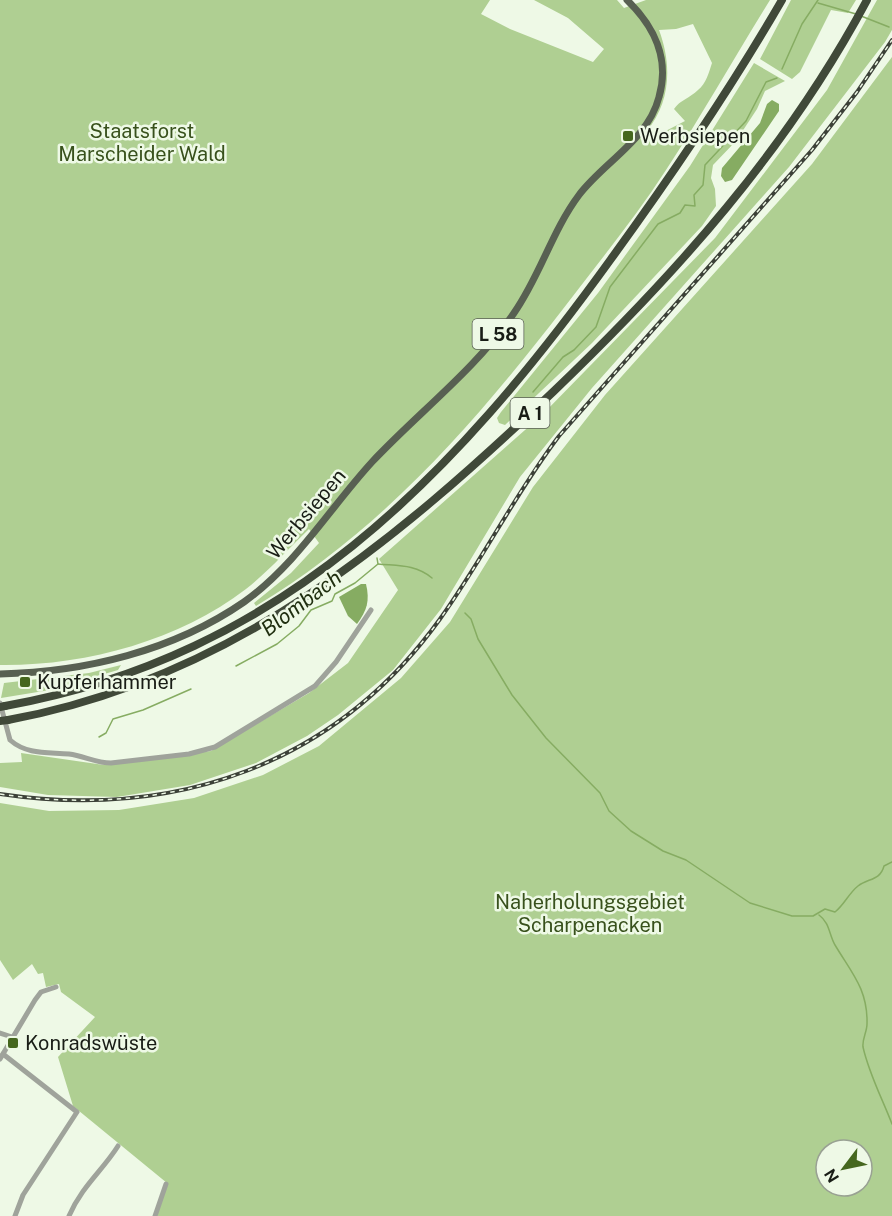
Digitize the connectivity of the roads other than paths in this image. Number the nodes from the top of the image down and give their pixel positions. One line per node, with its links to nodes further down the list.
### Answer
1 (627, 0): 5 (main road, Werbsiepen / L 58)
2 (782, 0): 6 (highway, A 1)
3 (865, 3): 7 (highway, A 1)
4 (371, 610): 6 (street)
5 (0, 674)
6 (2, 705)
7 (4, 720)
8 (56, 987): 10 (street)
9 (0, 1033): 10 (street)
10 (12, 1037): 11 (street)
11 (1, 1057): 14 (street)
12 (118, 1146): 15 (street)
13 (166, 1184): 16 (street)
14 (15, 1216)
15 (69, 1216)
16 (155, 1216)

